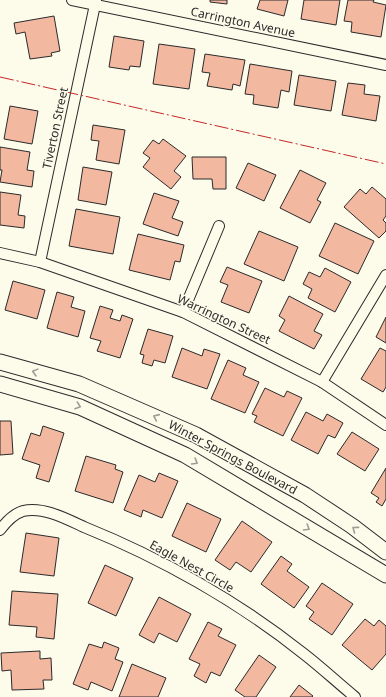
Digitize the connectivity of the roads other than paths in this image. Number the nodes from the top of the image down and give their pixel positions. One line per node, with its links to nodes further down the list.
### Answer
1 (72, 0): 2 (street, Carrington Avenue)
2 (95, 2): 3 (street, Carrington Avenue); 6 (street, Tiverton Street)
3 (386, 65)
4 (219, 226): 8 (street)
5 (0, 253): 6 (street, Warrington Street)
6 (40, 262): 8 (street, Warrington Street)
7 (386, 275): 10 (street)
8 (183, 312): 10 (street, Warrington Street)
9 (0, 362): 14 (street, Winter Springs Boulevard, one-way to 9)
10 (322, 382): 12 (street, Warrington Street)
11 (0, 384): 15 (street, Winter Springs Boulevard, one-way to 15)
12 (386, 425)
13 (0, 530): 16 (street, Eagle Nest Circle)
14 (386, 552)
15 (386, 575)
16 (356, 697)

